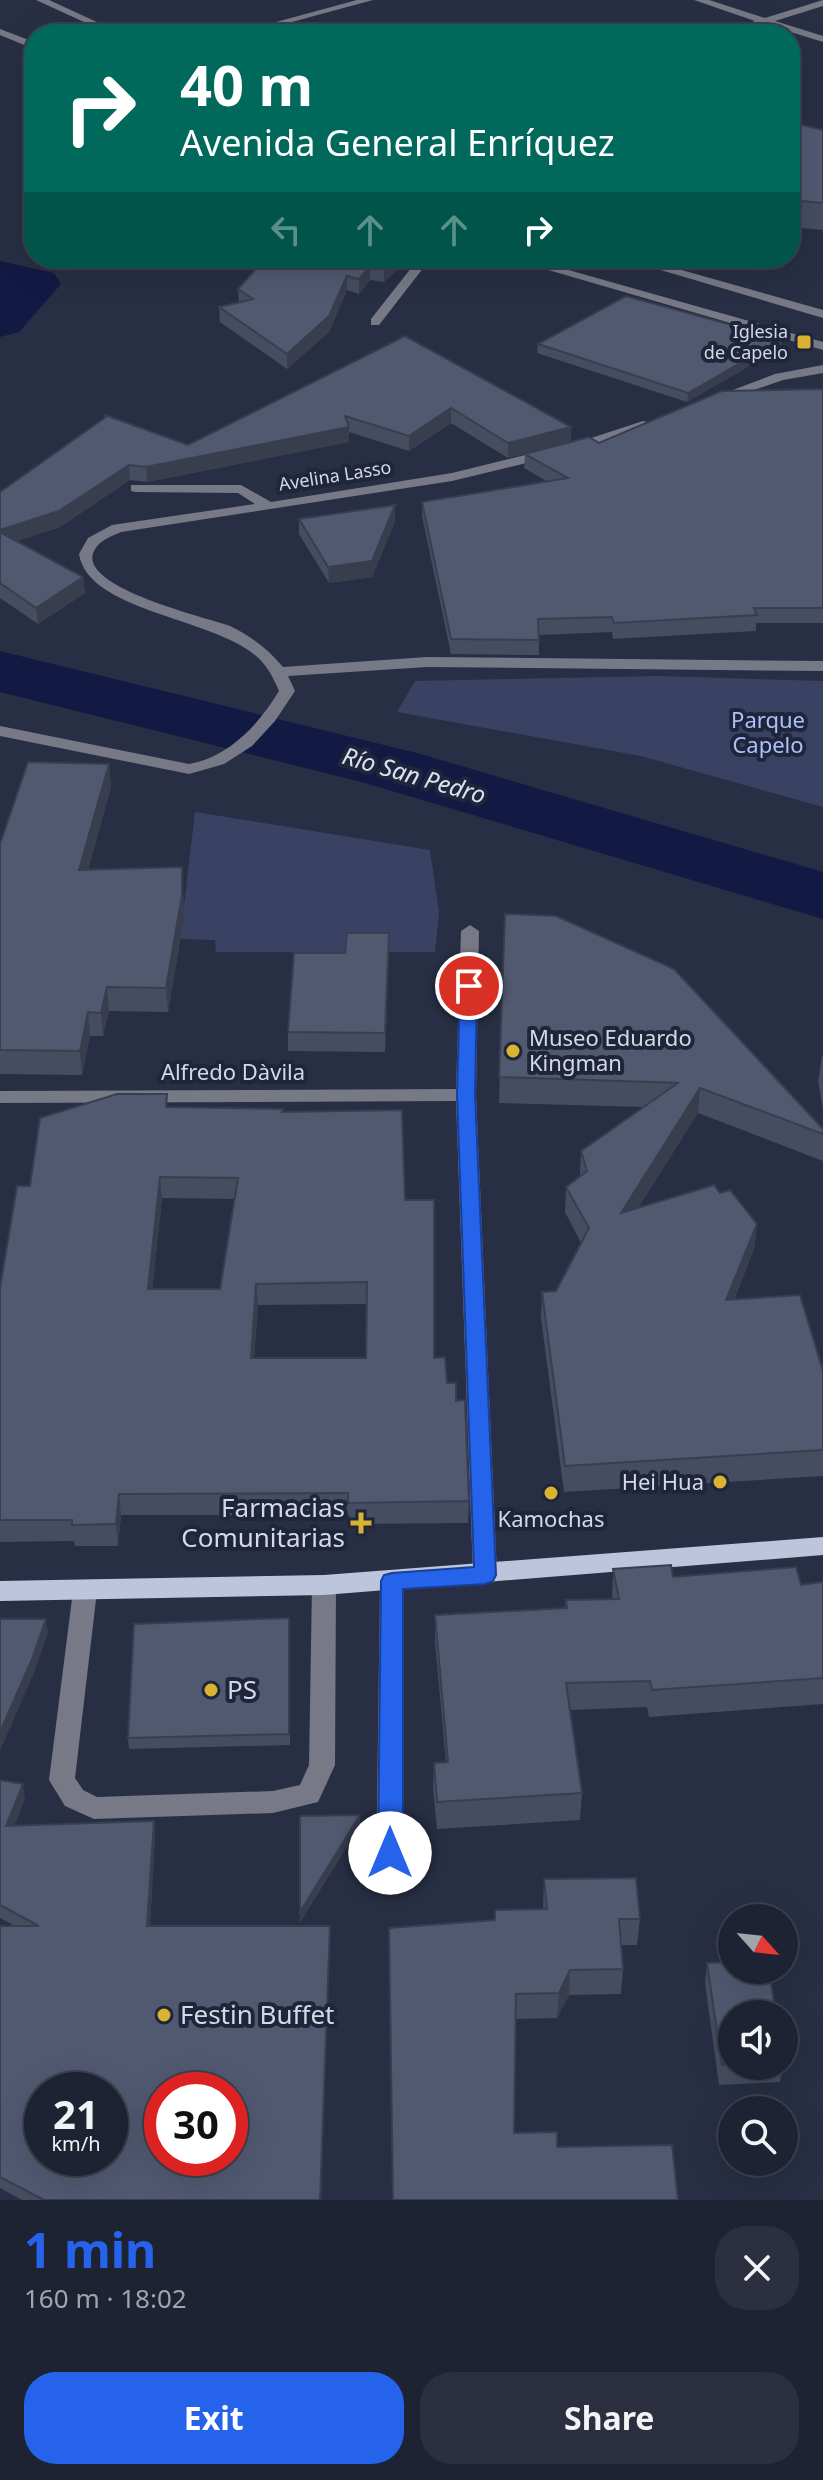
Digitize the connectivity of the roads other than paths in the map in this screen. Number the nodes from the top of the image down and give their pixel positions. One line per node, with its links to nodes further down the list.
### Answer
1 (41, 0): 6 (street)
2 (368, 0): 7 (street)
3 (699, 0): 5 (street)
4 (822, 3): 5 (street)
5 (765, 21): 8 (street); 9 (street)
6 (95, 24)
7 (276, 24)
8 (755, 24)
9 (775, 24)
10 (0, 32): 13 (street)
11 (800, 32): 12 (street)
12 (823, 39)
13 (24, 42)
14 (417, 268): 18 (street)
15 (548, 268): 19 (street)
16 (661, 268): 17 (street)
17 (823, 314)
18 (375, 322)
19 (823, 346)
20 (823, 369): 21 (street)
21 (696, 406)
22 (667, 417): 24 (street, Avelina Lasso)
23 (136, 488): 24 (street)
24 (267, 506): 26 (street, Avelina Lasso)
25 (823, 666): 26 (street)
26 (282, 672): 27 (street)
27 (0, 731)
28 (470, 931): 29 (street)
29 (466, 1095): 30 (street, Alfredo Dàvila); 32 (street)
30 (0, 1097)
31 (823, 1546): 32 (main road)
32 (485, 1575): 33 (main road)
33 (392, 1581): 34 (main road); 37 (street)
34 (324, 1585): 36 (main road); 36 (street)
35 (0, 1591): 36 (main road)
36 (85, 1591)
37 (390, 1883)

